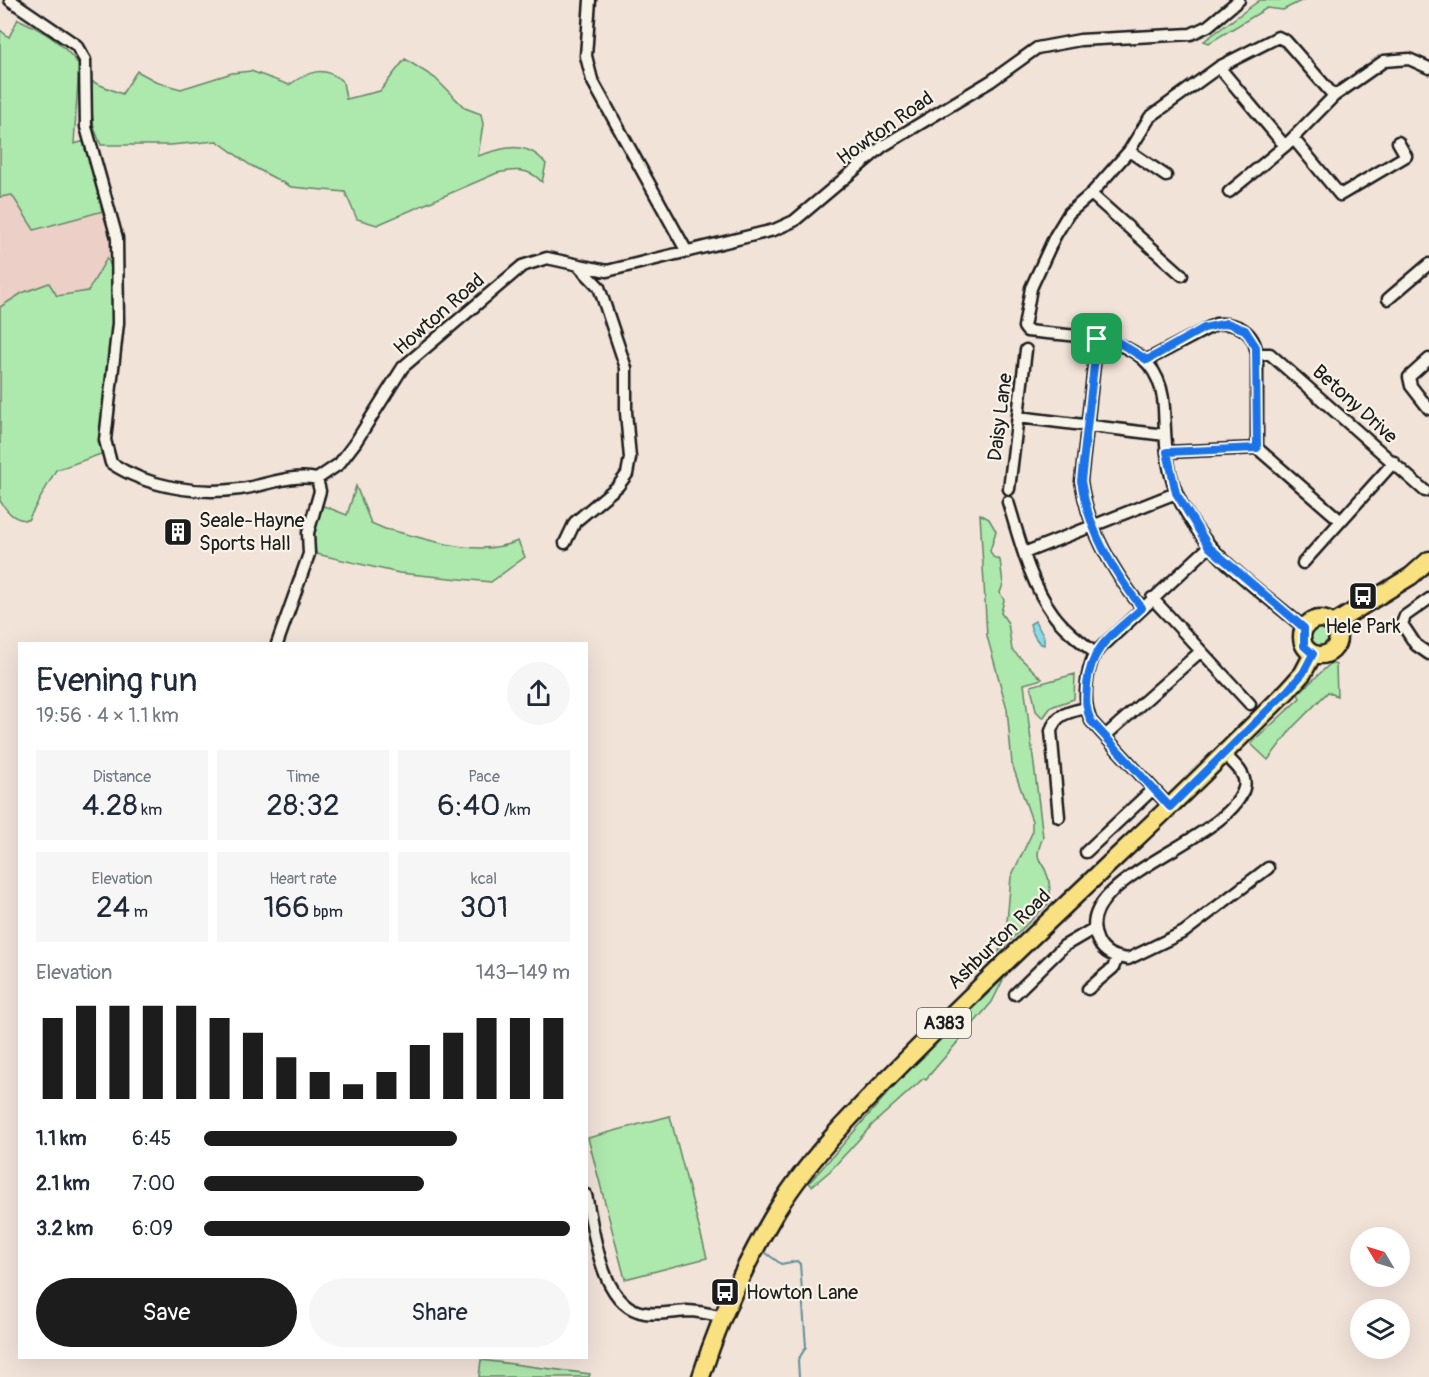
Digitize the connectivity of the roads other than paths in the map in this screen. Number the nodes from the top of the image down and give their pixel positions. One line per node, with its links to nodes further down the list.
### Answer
1 (10, 0): 32 (street)
2 (590, 0): 13 (street)
3 (1239, 0): 13 (street, Howton Road)
4 (1219, 67): 6 (street); 7 (street); 9 (street)
5 (1429, 68): 6 (street)
6 (1334, 96): 7 (street)
7 (1289, 142): 8 (street); 11 (street)
8 (1398, 142)
9 (1129, 151): 10 (street); 12 (street)
10 (1166, 176)
11 (1229, 192)
12 (1091, 194): 17 (street); 20 (street)
13 (687, 252): 16 (street, Howton Road)
14 (1429, 264): 19 (street)
15 (578, 265): 16 (street, Howton Road); 18 (street); 32 (street, Howton Road)
16 (607, 271): 18 (street)
17 (1182, 275)
18 (599, 287): 39 (street)
19 (1388, 299)
20 (1097, 339): 24 (street); 27 (street)
21 (1026, 350): 26 (street, Daisy Lane)
22 (1257, 354): 24 (street); 29 (street); 31 (street, Betony Drive)
23 (1429, 359): 25 (street)
24 (1147, 360): 28 (street)
25 (1429, 409)
26 (1018, 417): 27 (street); 33 (street, Daisy Lane)
27 (1086, 426): 28 (street); 38 (street)
28 (1165, 435): 30 (street)
29 (1257, 448): 30 (street); 37 (street)
30 (1167, 452): 35 (street)
31 (1394, 462): 34 (street, Betony Drive); 37 (street)
32 (317, 479): 49 (street)
33 (1009, 489)
34 (1425, 491)
35 (1176, 493): 38 (street); 40 (street)
36 (1008, 502): 41 (street)
37 (1341, 521): 43 (street)
38 (1092, 525): 41 (street); 46 (street)
39 (565, 543)
40 (1209, 547): 44 (street); 48 (street)
41 (1024, 553): 51 (street)
42 (1429, 560): 47 (main road)
43 (1303, 563)
44 (1152, 598): 46 (street); 50 (street)
45 (1429, 599): 53 (street)
46 (1142, 608): 51 (street)
47 (1333, 624): 48 (main road); 52 (main road)
48 (1304, 628): 52 (main road)
49 (278, 642)
50 (1201, 651): 54 (street); 56 (street)
51 (1095, 652): 55 (street)
52 (1313, 654): 57 (main road, Ashburton Road / A383)
53 (1429, 654)
54 (1250, 704)
55 (1086, 708): 56 (street); 60 (street)
56 (1105, 736): 58 (street)
57 (1224, 754): 59 (main road, Ashburton Road / A383); 63 (street)
58 (1152, 790): 59 (street); 61 (street)
59 (1170, 807): 68 (main road, Ashburton Road / A383)
60 (1059, 817)
61 (1086, 852)
62 (1268, 868): 64 (street)
63 (1093, 929): 64 (street); 66 (street)
64 (1117, 958): 65 (street)
65 (1088, 989)
66 (1015, 994)
67 (588, 1204): 68 (street)
68 (723, 1317): 69 (main road, Ashburton Road / A383)
69 (701, 1377)

